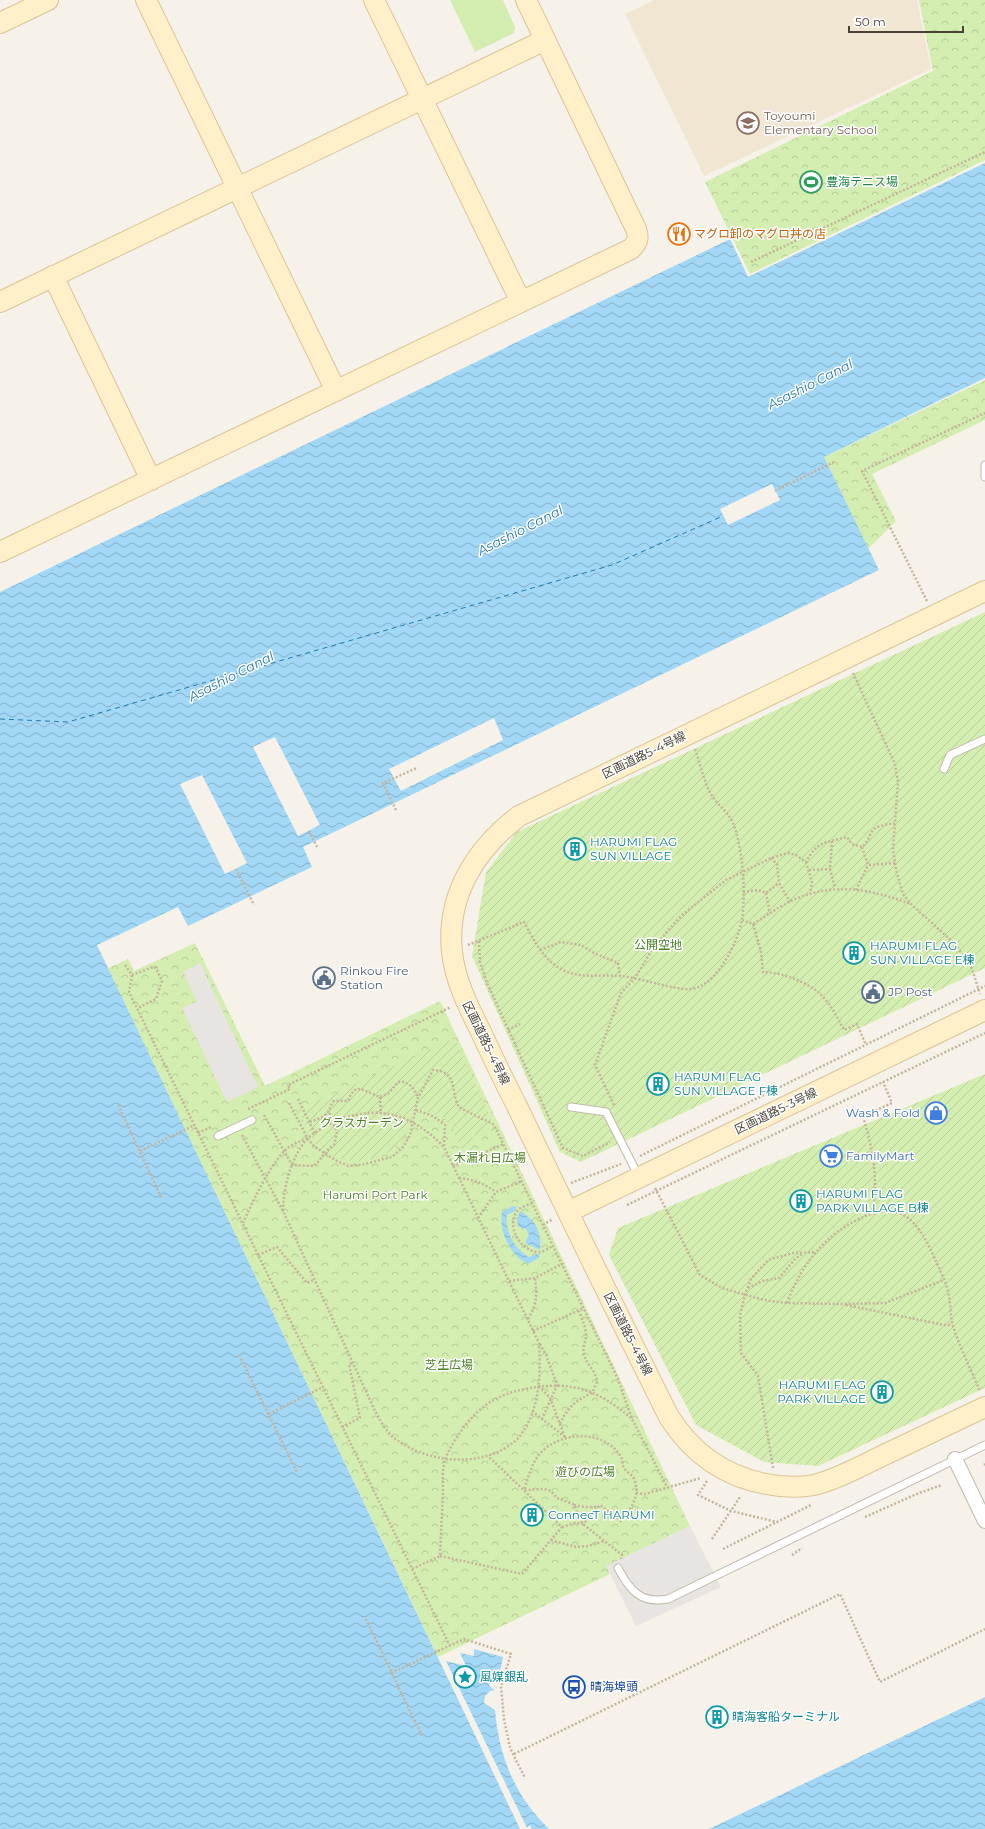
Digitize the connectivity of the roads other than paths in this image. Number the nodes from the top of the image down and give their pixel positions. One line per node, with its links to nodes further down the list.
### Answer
1 (48, 0): 5 (street)
2 (146, 0): 8 (street)
3 (374, 0): 7 (street)
4 (526, 0): 6 (street)
5 (0, 23)
6 (545, 40): 7 (street); 11 (street)
7 (422, 100): 8 (street); 11 (street)
8 (238, 188): 9 (street); 12 (street)
9 (53, 276): 10 (street); 15 (street)
10 (0, 302)
11 (521, 302): 12 (street)
12 (336, 391): 15 (street)
13 (985, 466): 14 (lane)
14 (985, 478)
15 (151, 480): 16 (street)
16 (0, 552)
17 (985, 591): 25 (street, 区画道路5-4号線)
18 (985, 739): 19 (lane)
19 (944, 769)
20 (983, 1003): 24 (street, 区画道路5-3号線)
21 (571, 1107): 24 (lane)
22 (252, 1120): 23 (lane)
23 (218, 1136)
24 (643, 1176): 25 (street, 区画道路5-3号線)
25 (560, 1216): 26 (street, 区画道路5-4号線)
26 (985, 1407)
27 (985, 1445): 28 (lane)
28 (955, 1460): 29 (street); 30 (lane)
29 (985, 1522)
30 (618, 1568)

